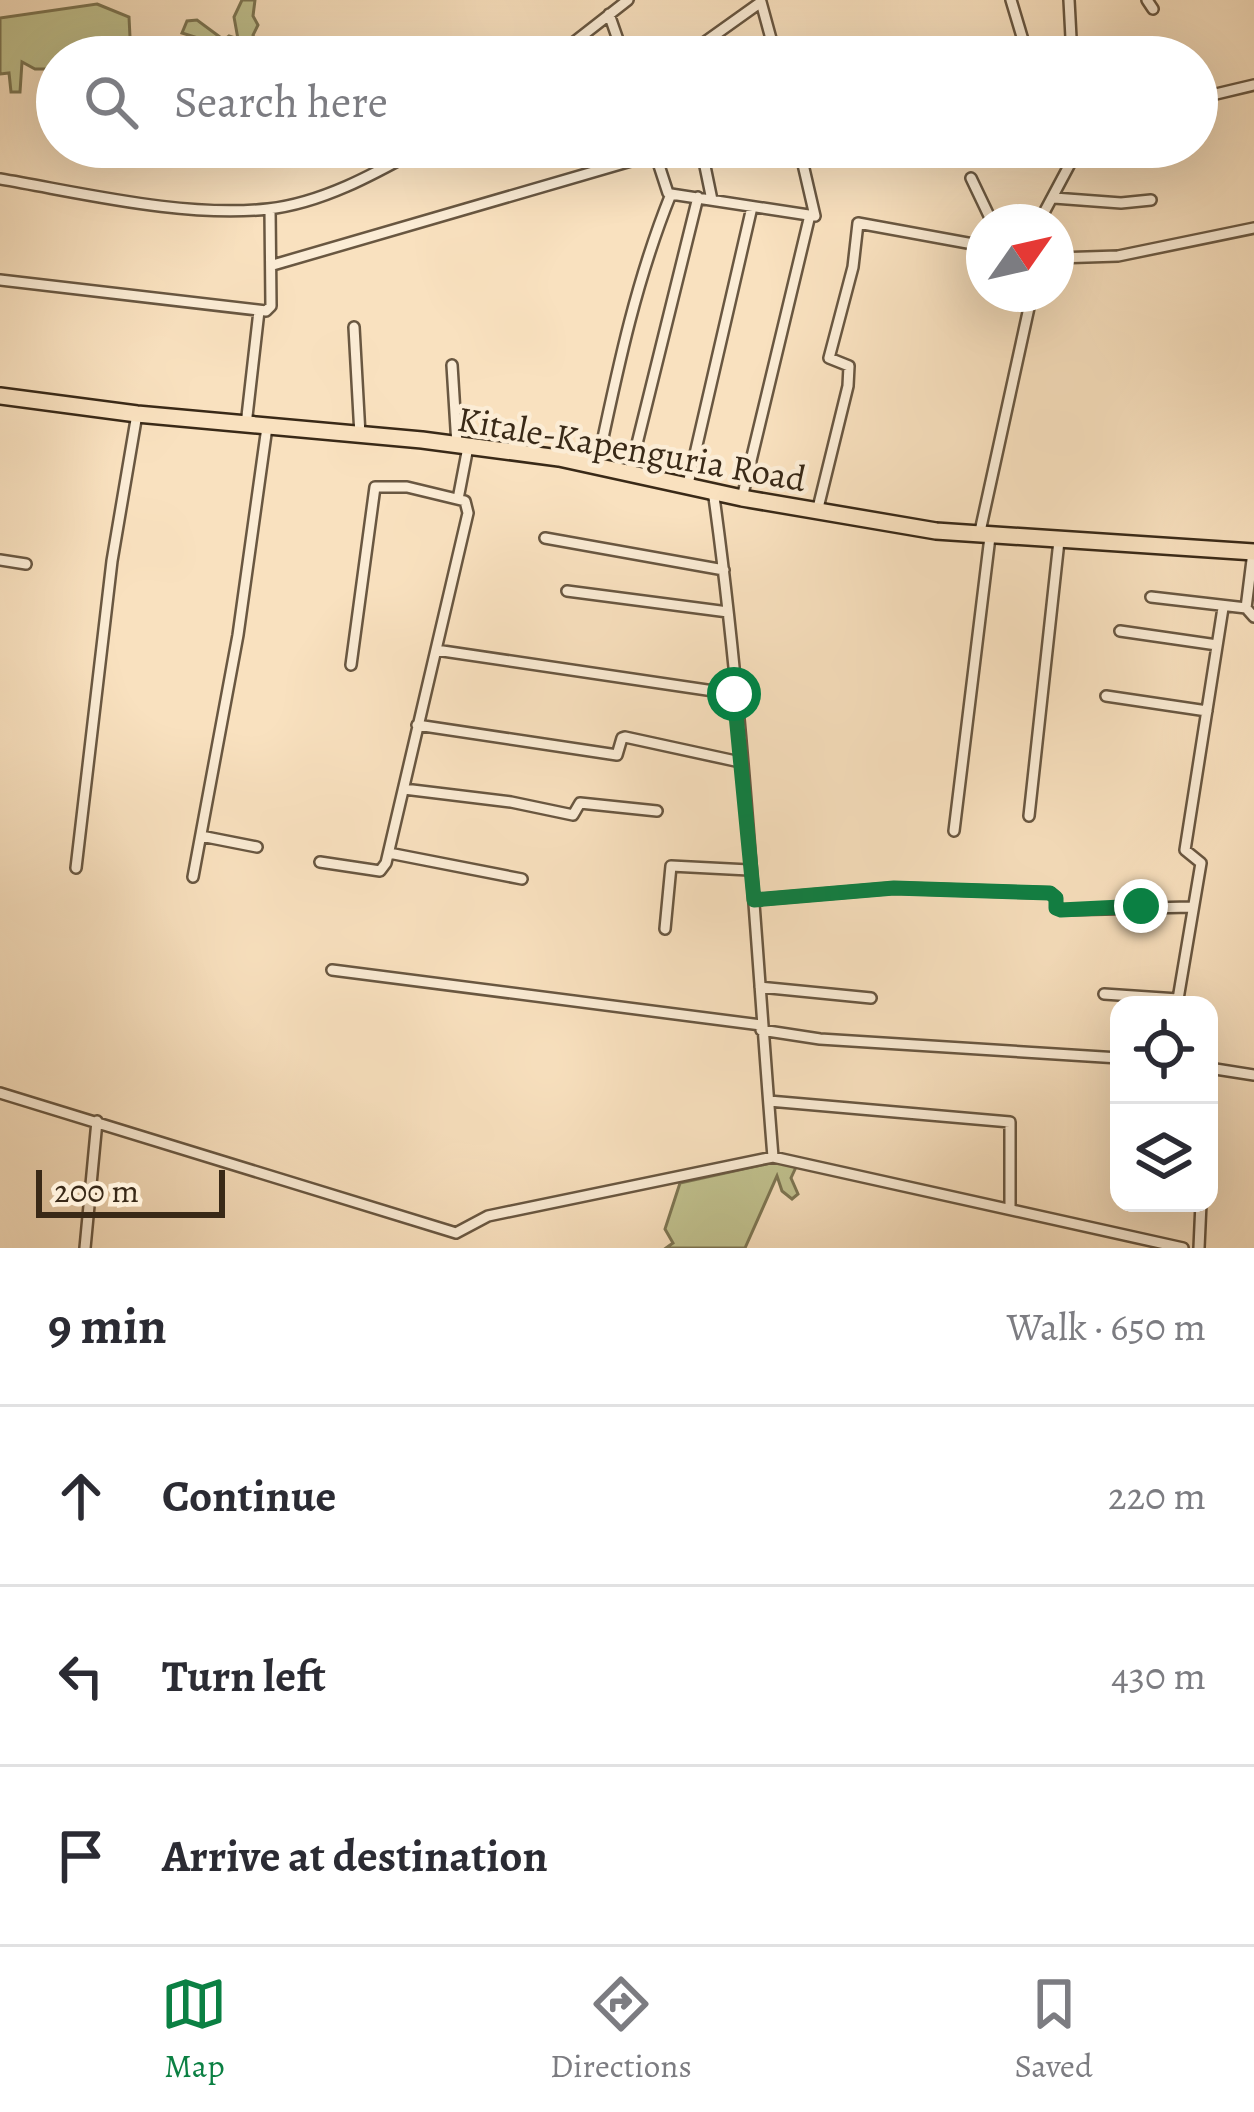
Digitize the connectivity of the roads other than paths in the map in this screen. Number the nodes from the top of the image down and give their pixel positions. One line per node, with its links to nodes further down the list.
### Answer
1 (628, 0): 5 (street)
2 (1011, 0): 10 (street)
3 (1069, 0): 11 (street)
4 (764, 1): 8 (street); 9 (street)
5 (609, 14): 6 (street); 7 (street)
6 (581, 36)
7 (617, 36)
8 (714, 36)
9 (772, 36)
10 (1022, 36)
11 (1071, 36)
12 (1254, 85): 13 (street)
13 (1218, 94)
14 (381, 168): 30 (street)
15 (598, 168): 35 (street)
16 (660, 168): 22 (street)
17 (705, 168): 25 (street)
18 (807, 168): 31 (street)
19 (1068, 168): 24 (street)
20 (970, 178): 27 (street)
21 (0, 179): 30 (street)
22 (671, 194): 23 (street); 47 (street)
23 (698, 197): 25 (street); 48 (street)
24 (1054, 198): 26 (street); 28 (street)
25 (712, 200): 29 (street)
26 (1151, 200)
27 (983, 204)
28 (1050, 204)
29 (752, 207): 31 (street); 49 (street)
30 (270, 209): 35 (street)
31 (810, 215): 51 (street)
32 (1254, 228): 34 (street)
33 (966, 243): 53 (street)
34 (1074, 257)
35 (272, 266): 37 (street)
36 (0, 280): 37 (street)
37 (259, 311): 43 (street)
38 (1029, 312): 54 (street)
39 (354, 327): 45 (street)
40 (452, 364): 46 (street)
41 (0, 395): 42 (highway, Kitale-Kapenguria Road)
42 (137, 414): 43 (highway, Kitale-Kapenguria Road); 83 (street)
43 (246, 425): 44 (highway, Kitale-Kapenguria Road)
44 (266, 428): 45 (highway, Kitale-Kapenguria Road); 79 (street)
45 (360, 435): 46 (highway, Kitale-Kapenguria Road)
46 (463, 446): 47 (highway, Kitale-Kapenguria Road); 52 (street)
47 (598, 466): 48 (highway, Kitale-Kapenguria Road)
48 (630, 472): 49 (highway, Kitale-Kapenguria Road)
49 (688, 484): 50 (highway, Kitale-Kapenguria Road)
50 (712, 490): 51 (highway, Kitale-Kapenguria Road); 60 (street)
51 (742, 498): 53 (highway, Kitale-Kapenguria Road)
52 (458, 499): 68 (street); 69 (street)
53 (817, 512): 54 (highway, Kitale-Kapenguria Road)
54 (985, 536): 56 (highway, Kitale-Kapenguria Road); 78 (street)
55 (545, 538): 60 (street)
56 (1059, 541): 57 (highway, Kitale-Kapenguria Road); 77 (street)
57 (1254, 552): 65 (street)
58 (0, 560): 59 (street)
59 (26, 563)
60 (724, 570): 64 (street)
61 (567, 591): 64 (street)
62 (1151, 597): 63 (street)
63 (1223, 608): 65 (street); 67 (street)
64 (728, 612): 70 (street)
65 (1250, 613)
66 (1120, 632): 67 (street)
67 (1217, 645): 72 (street)
68 (436, 650): 70 (street); 73 (street)
69 (351, 664)
70 (734, 694): 74 (street)
71 (1106, 696): 72 (street)
72 (1207, 711): 88 (street)
73 (417, 725): 74 (street); 75 (street)
74 (740, 762): 84 (street)
75 (404, 789): 76 (street); 81 (street)
76 (657, 811)
77 (1029, 816)
78 (954, 830)
79 (201, 836): 80 (street); 85 (street)
80 (257, 848)
81 (389, 853): 82 (street); 86 (street)
82 (320, 862)
83 (76, 868)
84 (749, 870): 87 (street); 89 (street)
85 (193, 877)
86 (522, 879)
87 (754, 900): 88 (street); 91 (street)
88 (1191, 907): 94 (street)
89 (665, 929)
90 (332, 970): 96 (street)
91 (760, 987): 95 (street); 96 (street)
92 (1104, 994): 93 (street)
93 (1122, 996)
94 (1179, 996)
95 (871, 998)
96 (761, 1028): 97 (street); 101 (street)
97 (1110, 1057)
98 (1218, 1069): 99 (street)
99 (1254, 1075)
100 (0, 1093): 102 (street)
101 (769, 1101): 103 (street); 104 (street)
102 (97, 1121): 103 (street); 106 (street)
103 (773, 1157): 104 (street)
104 (1010, 1209): 107 (street)
105 (1200, 1212): 108 (street)
106 (85, 1248)
107 (1184, 1248)
108 (1198, 1248)

